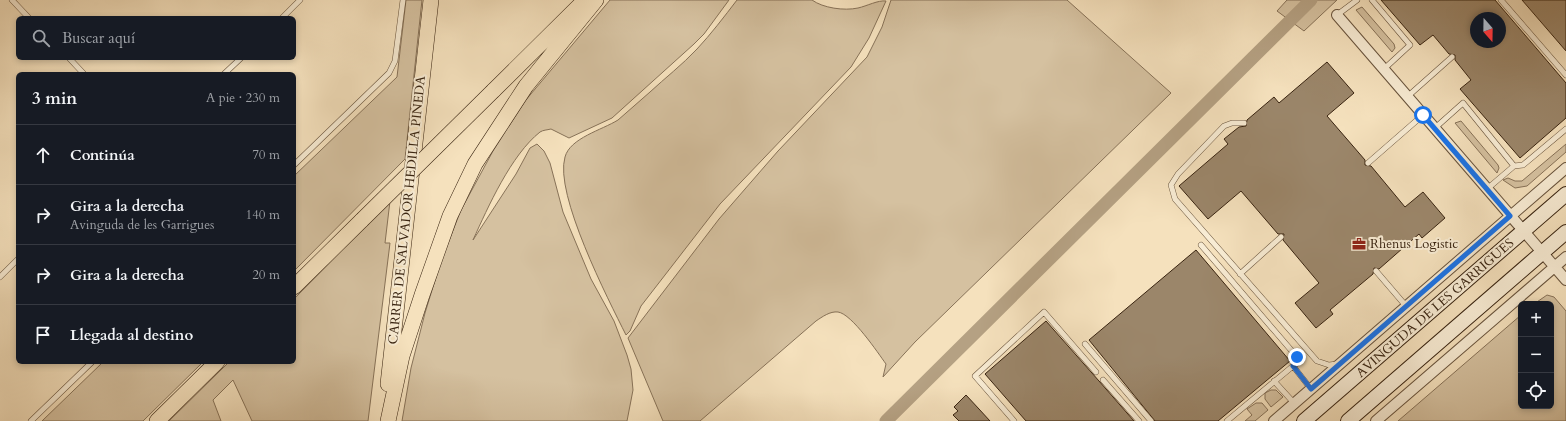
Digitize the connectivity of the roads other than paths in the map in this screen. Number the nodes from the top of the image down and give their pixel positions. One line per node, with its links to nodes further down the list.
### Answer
1 (12, 0): 11 (lane)
2 (300, 0): 12 (lane)
3 (403, 0): 25 (lane)
4 (431, 0): 58 (main road, CARRER DE SALVADOR HEDILLA PINEDA)
5 (585, 0): 44 (main road, bridge)
6 (596, 0): 59 (main road)
7 (1356, 0): 10 (lane)
8 (1372, 0): 16 (lane)
9 (1501, 0): 19 (lane)
10 (1337, 15): 16 (street)
11 (27, 16)
12 (284, 16)
13 (1452, 58): 20 (lane)
14 (70, 60): 17 (lane)
15 (239, 60): 18 (lane)
16 (1384, 69): 20 (street)
17 (82, 72)
18 (226, 72)
19 (1566, 76)
20 (1407, 97): 21 (street)
21 (1423, 115): 23 (street); 26 (lane)
22 (1244, 123): 41 (lane)
23 (1435, 128): 27 (lane); 29 (street)
24 (1566, 129): 27 (lane)
25 (296, 163)
26 (1368, 163)
27 (1514, 166): 29 (lane)
28 (1566, 168): 31 (street, AVINGUDA DE LES GARRIGUES)
29 (1487, 189): 31 (street)
30 (1566, 194): 32 (street, AVINGUDA DE LES GARRIGUES)
31 (1510, 216): 32 (street); 45 (street, AVINGUDA DE LES GARRIGUES)
32 (1523, 231): 36 (street); 65 (street, AVINGUDA DE LES GARRIGUES)
33 (1566, 232): 36 (street)
34 (1281, 237): 41 (lane)
35 (1201, 246): 50 (lane)
36 (1542, 253): 39 (street); 66 (street)
37 (1566, 257): 39 (street)
38 (16, 261): 42 (lane)
39 (1554, 267): 43 (street); 67 (street)
40 (1376, 271): 45 (lane)
41 (1240, 274): 49 (lane)
42 (0, 276)
43 (1566, 280)
44 (296, 285)
45 (1406, 306): 49 (street, AVINGUDA DE LES GARRIGUES)
46 (1085, 344): 62 (lane)
47 (90, 364): 56 (lane)
48 (215, 364): 57 (main road)
49 (1340, 364): 54 (street, AVINGUDA DE LES GARRIGUES)
50 (1293, 366): 53 (lane); 54 (lane)
51 (1096, 372): 60 (lane)
52 (1103, 380): 61 (lane)
53 (1274, 382): 55 (lane); 63 (lane)
54 (1311, 389): 55 (street, AVINGUDA DE LES GARRIGUES)
55 (1294, 403): 64 (street, AVINGUDA DE LES GARRIGUES)
56 (31, 421)
57 (157, 421)
58 (384, 421)
59 (388, 421)
60 (1014, 421)
61 (1139, 421)
62 (1151, 421)
63 (1227, 421)
64 (1274, 421)
65 (1304, 421)
66 (1348, 421)
67 (1376, 421)

